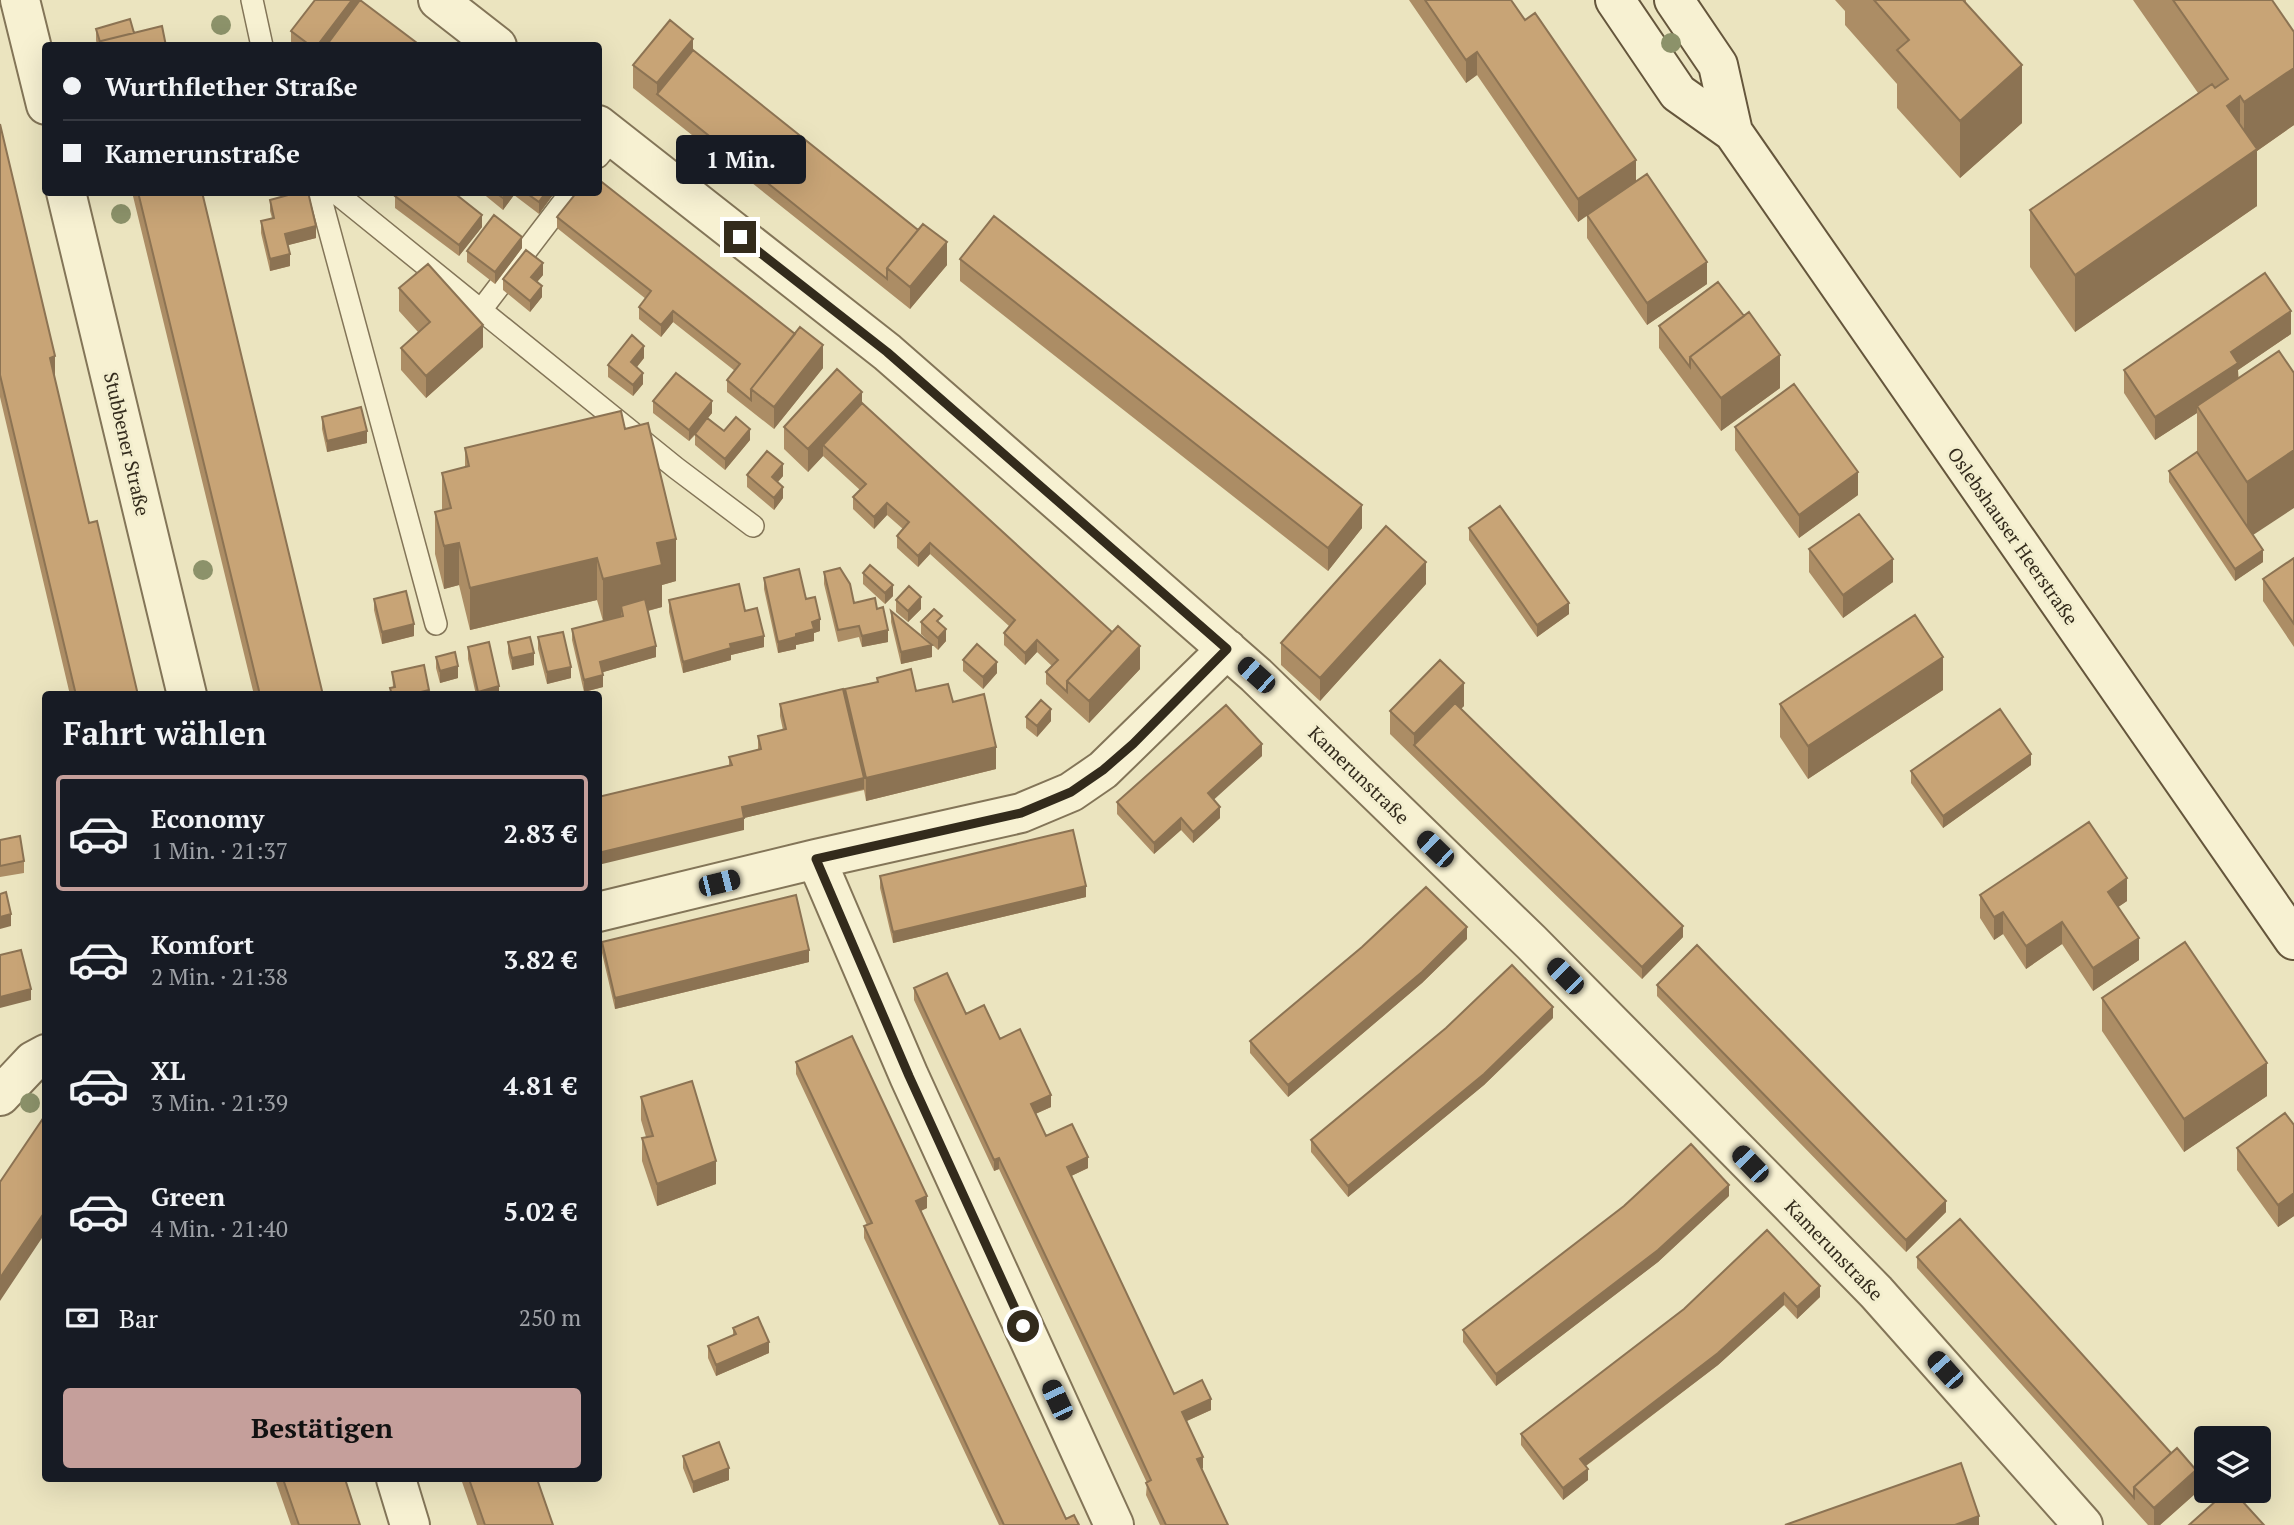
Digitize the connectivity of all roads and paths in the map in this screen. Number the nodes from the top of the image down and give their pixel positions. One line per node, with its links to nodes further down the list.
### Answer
1 (20, 0): 8 (street)
2 (252, 0): 6 (lane)
3 (438, 0): 7 (street)
4 (1615, 0): 9 (street, Oslebshauser Heerstraße)
5 (1674, 0): 9 (street, Oslebshauser Heerstraße)
6 (261, 42)
7 (493, 42)
8 (42, 89)
9 (1733, 132): 22 (street, Oslebshauser Heerstraße)
10 (604, 140): 18 (street, Kamerunstraße)
11 (67, 196): 19 (street, Stubbener Straße)
12 (320, 196): 17 (lane)
13 (340, 196): 15 (lane)
14 (568, 196): 15 (lane)
15 (481, 310): 16 (lane)
16 (753, 526)
17 (436, 624)
18 (1227, 649): 20 (street); 28 (street, Kamerunstraße)
19 (186, 691)
20 (816, 859): 21 (street); 27 (street)
21 (602, 911)
22 (2294, 940)
23 (42, 1056): 24 (street)
24 (0, 1096)
25 (397, 1482): 26 (street)
26 (410, 1525)
27 (1114, 1525)
28 (2084, 1525)

